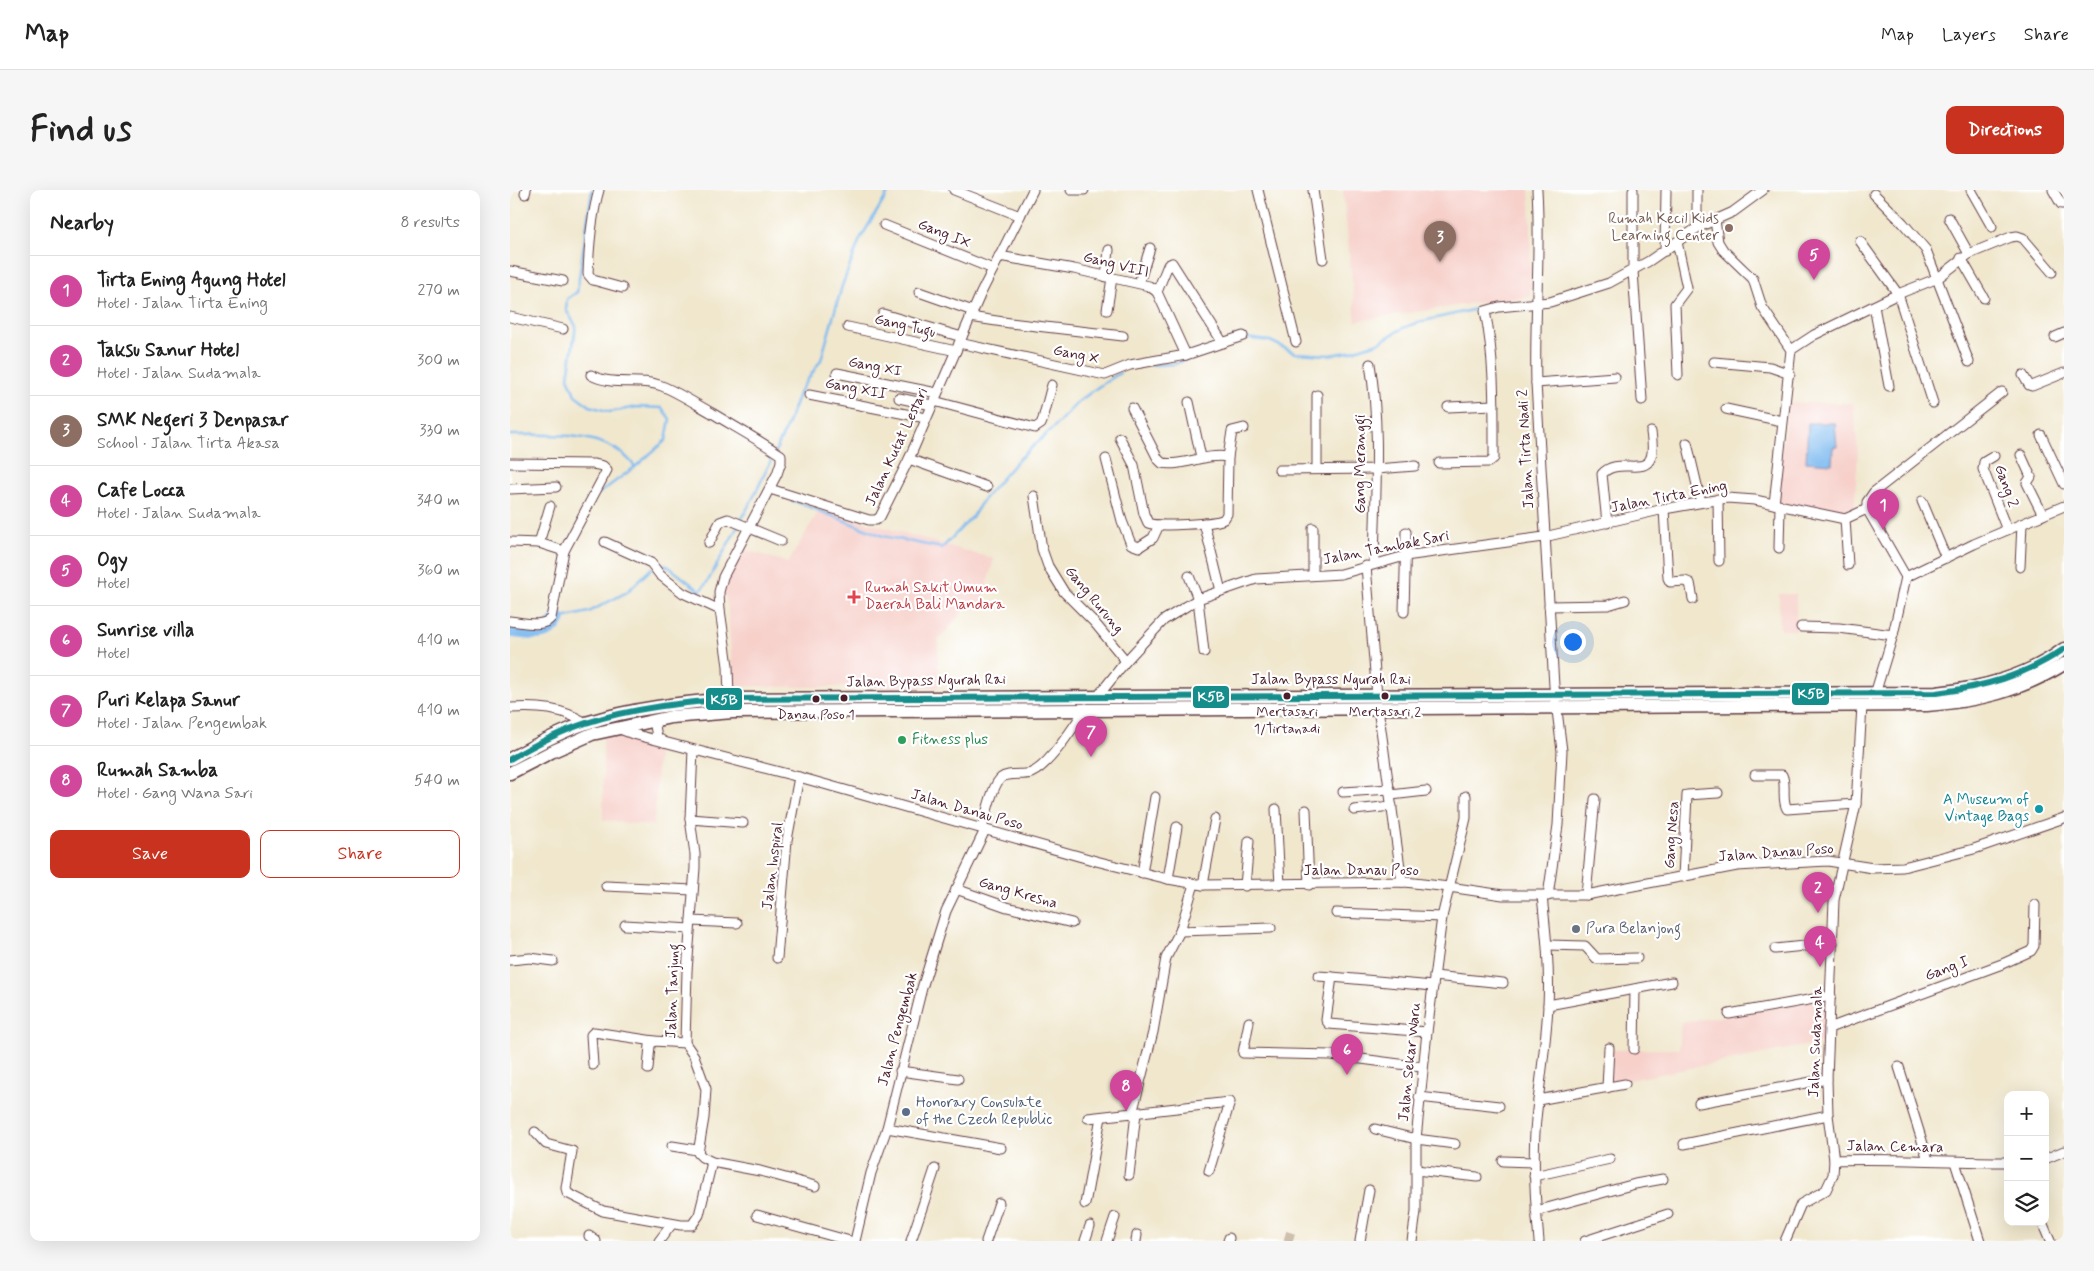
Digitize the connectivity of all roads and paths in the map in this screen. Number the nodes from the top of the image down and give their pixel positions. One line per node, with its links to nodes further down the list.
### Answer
1 (599, 190): 39 (street)
2 (954, 190): 17 (street)
3 (1033, 190): 17 (street, Jalan Kutat Lestari)
4 (1071, 190): 5 (street)
5 (1084, 190)
6 (1258, 190): 56 (street)
7 (1313, 190): 30 (street)
8 (1536, 190): 44 (street, Jalan Tirta Nadi 2)
9 (1633, 190): 32 (street)
10 (1666, 190): 27 (street)
11 (1696, 190): 22 (street)
12 (1763, 190): 19 (street)
13 (1970, 190): 21 (street)
14 (2053, 190): 16 (street)
15 (1874, 194): 36 (street)
16 (2064, 204)
17 (1020, 216): 28 (street, Jalan Kutat Lestari)
18 (1949, 218): 29 (street)
19 (1715, 220): 22 (street); 59 (street)
20 (884, 225): 31 (street, Gang IX)
21 (1992, 227)
22 (1696, 228): 24 (street)
23 (1860, 241): 42 (street)
24 (1678, 242): 27 (street); 69 (street)
25 (1150, 248): 38 (street)
26 (1109, 250): 35 (street)
27 (1665, 251): 32 (street)
28 (999, 256): 31 (street, Jalan Kutat Lestari); 35 (street, Gang VIII)
29 (1965, 256): 34 (street); 36 (street); 43 (street)
30 (1323, 259)
31 (993, 269): 48 (street, Jalan Kutat Lestari)
32 (1633, 271): 44 (street); 80 (street)
33 (510, 272): 37 (street)
34 (2052, 272)
35 (1109, 277): 38 (street, Gang VIII); 46 (street)
36 (1938, 278): 42 (street); 62 (street)
37 (563, 281)
38 (1139, 283): 41 (street, Gang VIII)
39 (622, 288)
40 (919, 292): 48 (street)
41 (1157, 292): 57 (street); 60 (street, Gang VIII)
42 (1898, 294): 45 (street); 82 (street)
43 (1984, 298)
44 (1536, 304): 71 (street, Jalan Tirta Nadi 2); 83 (street)
45 (1874, 306): 59 (street); 74 (street)
46 (1107, 310)
47 (884, 314): 58 (street)
48 (971, 314): 53 (street); 58 (street, Jalan Kutat Lestari)
49 (510, 317): 51 (street)
50 (848, 327): 58 (street, Gang Tugu)
51 (563, 329)
52 (2064, 333): 55 (street)
53 (1123, 336)
54 (1243, 336): 57 (street, Gang X)
55 (2055, 337)
56 (1296, 342)
57 (1223, 343): 60 (street, Gang X)
58 (959, 344): 60 (street, Gang X); 79 (street, Jalan Kutat Lestari)
59 (1791, 350): 66 (street)
60 (1186, 356)
61 (1714, 362): 66 (street)
62 (1969, 362)
63 (1370, 364): 105 (street, Gang Meranggi)
64 (2064, 373): 67 (street)
65 (837, 374): 73 (street, Gang XI)
66 (1790, 374): 89 (street)
67 (2023, 374)
68 (591, 375): 111 (street)
69 (1678, 376)
70 (1615, 378): 71 (street)
71 (1536, 383): 131 (street, Jalan Tirta Nadi 2)
72 (1052, 385): 79 (street)
73 (902, 386): 78 (street); 79 (street, Gang XI)
74 (1889, 386)
75 (2002, 392): 120 (street)
76 (1317, 394): 104 (street)
77 (809, 395): 87 (street, Gang XII)
78 (899, 398): 79 (street); 87 (street)
79 (934, 400): 88 (street, Jalan Kutat Lestari)
80 (1642, 400)
81 (1188, 402): 97 (street)
82 (1933, 403)
83 (1494, 406): 84 (street); 101 (street)
84 (1448, 407)
85 (1132, 408): 97 (street)
86 (1726, 409): 89 (street)
87 (894, 411): 88 (street, Gang XII)
88 (926, 418): 99 (street, Jalan Kutat Lestari)
89 (1782, 421): 116 (street)
90 (1244, 428): 98 (street)
91 (1651, 432): 124 (street)
92 (2041, 435): 107 (street)
93 (1120, 438): 126 (street)
94 (1687, 443): 115 (street)
95 (2021, 455): 121 (street)
96 (1994, 456): 129 (street, Gang 2)
97 (1201, 457): 98 (street)
98 (1228, 457): 123 (street)
99 (909, 458): 109 (street); 111 (street, Jalan Kutat Lestari)
100 (1106, 459): 126 (street)
101 (1439, 462)
102 (510, 463): 138 (street)
103 (1415, 466): 105 (street)
104 (1317, 469): 105 (street); 106 (street)
105 (1376, 469): 142 (street, Gang Meranggi)
106 (1279, 470)
107 (2064, 484)
108 (556, 487): 110 (street)
109 (987, 487)
110 (510, 489)
111 (768, 492): 127 (street)
112 (1034, 496): 160 (street, Gang Rurung)
113 (1718, 499): 115 (street, Jalan Tirta Ening); 116 (street, Jalan Tirta Ening); 141 (street)
114 (1922, 501): 140 (street)
115 (1701, 502): 119 (street, Jalan Tirta Ening)
116 (1777, 505): 122 (street, Jalan Tirta Ening); 137 (street)
117 (550, 506): 135 (street)
118 (2064, 506): 121 (street)
119 (1664, 509): 124 (street, Jalan Tirta Ening); 150 (street)
120 (1867, 509): 122 (street); 147 (street)
121 (2043, 515): 125 (street)
122 (1845, 518): 143 (street)
123 (1204, 523): 126 (street); 148 (street)
124 (1607, 523): 131 (street, Jalan Tirta Ening)
125 (2022, 524): 129 (street); 144 (street)
126 (1159, 525)
127 (747, 527): 132 (street); 136 (street); 153 (street)
128 (1313, 528): 145 (street)
129 (2007, 530): 140 (street)
130 (1406, 532): 139 (street)
131 (1544, 537): 139 (street, Jalan Tambak Sari); 152 (street, Jalan Tirta Nadi 2)
132 (781, 541)
133 (510, 542): 135 (street)
134 (605, 542): 153 (street)
135 (539, 543): 138 (street)
136 (709, 544)
137 (1778, 548)
138 (564, 551): 155 (street)
139 (1405, 556): 142 (street, Jalan Tambak Sari); 154 (street)
140 (1946, 558): 147 (street)
141 (1719, 561)
142 (1370, 565): 145 (street, Jalan Tambak Sari); 166 (street, Gang Meranggi)
143 (1848, 565)
144 (2020, 567)
145 (1313, 575): 148 (street, Jalan Tambak Sari)
146 (1189, 576): 149 (street)
147 (1906, 577): 157 (street)
148 (1221, 591): 149 (street, Jalan Tambak Sari)
149 (1198, 599): 159 (street); 160 (street, Jalan Tambak Sari)
150 (1693, 599)
151 (1625, 600): 152 (street)
152 (1550, 606): 165 (street, Jalan Tirta Nadi 2)
153 (720, 610): 164 (street)
154 (1404, 612)
155 (510, 621)
156 (1802, 627): 157 (street)
157 (1893, 635): 162 (street)
158 (2064, 649): 162 (highway, Jalan Bypass Ngurah Rai)
159 (1204, 652)
160 (1126, 661): 163 (street, Jalan Tambak Sari)
161 (2064, 664): 168 (highway, Jalan Bypass Ngurah Rai)
162 (1875, 694): 165 (highway, Jalan Bypass Ngurah Rai)
163 (1098, 696): 166 (highway, Jalan Bypass Ngurah Rai); 167 (highway, Jalan Bypass Ngurah Rai)
164 (729, 699): 167 (highway, Jalan Bypass Ngurah Rai); 172 (highway, Jalan Bypass Ngurah Rai)
165 (1556, 701): 166 (highway, Jalan Bypass Ngurah Rai); 168 (highway, Jalan Bypass Ngurah Rai); 213 (street, Jalan Tirta Nadi 2)
166 (1378, 702): 170 (highway, Jalan Bypass Ngurah Rai); 182 (street, Gang Meranggi)
167 (1005, 703): 170 (highway, Jalan Bypass Ngurah Rai); 171 (highway, Jalan Bypass Ngurah Rai)
168 (1862, 706): 187 (street, Jalan Sudamala)
169 (510, 708): 172 (street)
170 (1086, 708): 197 (street, Jalan Pengembak)
171 (654, 720): 173 (highway, Jalan Bypass Ngurah Rai); 174 (street)
172 (586, 723): 176 (highway, Jalan Bypass Ngurah Rai)
173 (618, 728): 174 (street, Jalan Danau Poso); 177 (highway, Jalan Bypass Ngurah Rai)
174 (664, 742): 175 (street, Jalan Danau Poso)
175 (693, 750): 179 (street, Jalan Danau Poso); 193 (street, Jalan Tanjung)
176 (510, 759)
177 (510, 773)
178 (1755, 775): 187 (street)
179 (799, 777): 197 (street, Jalan Danau Poso); 226 (street, Jalan Inspiral)
180 (1426, 791): 182 (street)
181 (1343, 792): 182 (street)
182 (1390, 792): 188 (street, Gang Meranggi)
183 (1718, 793): 201 (street, Gang Nesa)
184 (1466, 796): 209 (street, Jalan Sekar Waru)
185 (1155, 797): 200 (street)
186 (1595, 799): 212 (street)
187 (1856, 804): 199 (street, Jalan Sudamala)
188 (1392, 806): 191 (street); 203 (street, Gang Meranggi)
189 (1276, 809): 205 (street)
190 (1306, 810): 206 (street)
191 (1354, 810)
192 (2064, 818): 199 (street, Jalan Danau Poso)
193 (690, 819): 195 (street); 211 (street, Jalan Tanjung)
194 (1214, 819): 204 (street)
195 (743, 823)
196 (1177, 827): 202 (street)
197 (983, 829): 200 (street, Jalan Danau Poso); 210 (street, Jalan Pengembak)
198 (1249, 841): 208 (street)
199 (1843, 862): 201 (street, Jalan Danau Poso); 223 (street, Jalan Sudamala)
200 (1142, 873): 202 (street, Jalan Danau Poso)
201 (1683, 877): 212 (street, Jalan Danau Poso)
202 (1168, 879): 204 (street, Jalan Danau Poso)
203 (1402, 882): 206 (street, Jalan Danau Poso); 209 (street, Jalan Danau Poso)
204 (1199, 885): 208 (street, Jalan Danau Poso); 222 (street)
205 (1280, 885): 206 (street, Jalan Danau Poso); 208 (street, Jalan Danau Poso)
206 (1309, 885)
207 (606, 886): 211 (street)
208 (1244, 886)
209 (1449, 887): 213 (street, Jalan Danau Poso); 216 (street, Jalan Sekar Waru)
210 (956, 889): 218 (street, Gang Kresna); 251 (street, Jalan Pengembak)
211 (693, 890): 219 (street, Jalan Tanjung)
212 (1586, 895): 213 (street, Jalan Danau Poso)
213 (1545, 896): 224 (street, Jalan Tirta Nadi 2)
214 (2035, 906): 241 (street, Gang I)
215 (1336, 913): 216 (street)
216 (1442, 917): 231 (street, Jalan Sekar Waru)
217 (737, 922): 219 (street)
218 (1072, 923)
219 (690, 925): 220 (street); 244 (street, Jalan Tanjung)
220 (625, 926)
221 (1271, 928): 222 (street)
222 (1180, 931): 260 (street)
223 (1833, 943): 225 (street); 237 (street, Jalan Sudamala)
224 (1548, 944): 227 (street); 238 (street, Jalan Tirta Nadi 2)
225 (1775, 949)
226 (777, 958)
227 (1637, 958)
228 (510, 960): 229 (street)
229 (553, 961)
230 (1318, 976): 232 (street)
231 (1434, 976): 234 (street); 235 (street, Jalan Sekar Waru)
232 (1332, 977): 235 (street); 242 (street)
233 (1672, 982): 236 (street)
234 (1503, 984)
235 (1433, 986): 242 (street, Jalan Sekar Waru)
236 (1635, 989): 238 (street); 246 (street)
237 (1830, 996): 239 (street); 241 (street, Jalan Sudamala)
238 (1548, 1005): 257 (street, Jalan Tirta Nadi 2)
239 (1729, 1014)
240 (1249, 1022): 249 (street)
241 (1829, 1028): 253 (street, Jalan Sudamala)
242 (1426, 1032): 249 (street, Jalan Sekar Waru)
243 (654, 1040): 244 (street); 247 (street); 250 (street)
244 (685, 1044): 272 (street, Jalan Tanjung)
245 (1609, 1048): 255 (street)
246 (1634, 1049)
247 (593, 1066)
248 (1899, 1066): 277 (street)
249 (1422, 1067): 256 (street, Jalan Sekar Waru)
250 (648, 1069)
251 (900, 1071): 252 (street); 264 (street, Jalan Pengembak)
252 (958, 1079)
253 (1827, 1079): 258 (street); 261 (street, Jalan Sudamala)
254 (1625, 1084): 255 (street)
255 (1607, 1088): 257 (street)
256 (1420, 1097): 259 (street); 267 (street, Jalan Sekar Waru)
257 (1538, 1100): 280 (street, Jalan Tirta Nadi 2)
258 (1699, 1103)
259 (1500, 1106)
260 (1134, 1114): 262 (street); 285 (street); 286 (street)
261 (1828, 1115): 269 (street); 276 (street, Jalan Sudamala)
262 (1101, 1117): 263 (street); 293 (street)
263 (1088, 1118)
264 (887, 1128): 271 (street); 303 (street, Jalan Pengembak)
265 (1375, 1129): 267 (street)
266 (535, 1132): 298 (street)
267 (1416, 1139): 268 (street); 284 (street, Jalan Sekar Waru)
268 (1455, 1144)
269 (1684, 1144)
270 (672, 1146): 272 (street)
271 (1001, 1148)
272 (697, 1150): 279 (street)
273 (2064, 1151): 274 (street)
274 (2049, 1157)
275 (1610, 1159): 288 (street)
276 (1834, 1160): 277 (street, Jalan Cemara); 312 (street, Jalan Sudamala)
277 (1928, 1160): 281 (street, Jalan Cemara)
278 (1503, 1161): 280 (street)
279 (712, 1162): 290 (street); 298 (street)
280 (1534, 1162): 288 (street, Jalan Tirta Nadi 2)
281 (1956, 1162): 282 (street, Jalan Cemara); 313 (street, Jalan Cemara)
282 (2004, 1162)
283 (935, 1169): 304 (street)
284 (1416, 1170): 287 (street); 309 (street, Jalan Sekar Waru)
285 (1209, 1172)
286 (1129, 1175)
287 (1476, 1176)
288 (1534, 1176): 294 (street, Jalan Tirta Nadi 2)
289 (1663, 1179): 294 (street)
290 (815, 1186)
291 (1370, 1190): 308 (street)
292 (999, 1203): 305 (street)
293 (1085, 1204)
294 (1536, 1211): 310 (street, Jalan Tirta Nadi 2)
295 (1668, 1214): 311 (street)
296 (757, 1215): 302 (street)
297 (1115, 1217): 307 (street)
298 (672, 1224): 301 (street)
299 (1090, 1226): 306 (street)
300 (2043, 1226): 314 (street)
301 (659, 1241)
302 (850, 1241)
303 (855, 1241)
304 (911, 1241)
305 (986, 1241)
306 (1086, 1241)
307 (1107, 1241)
308 (1360, 1241)
309 (1412, 1241)
310 (1539, 1241)
311 (1585, 1241)
312 (1785, 1241)
313 (1980, 1241)
314 (2049, 1241)

